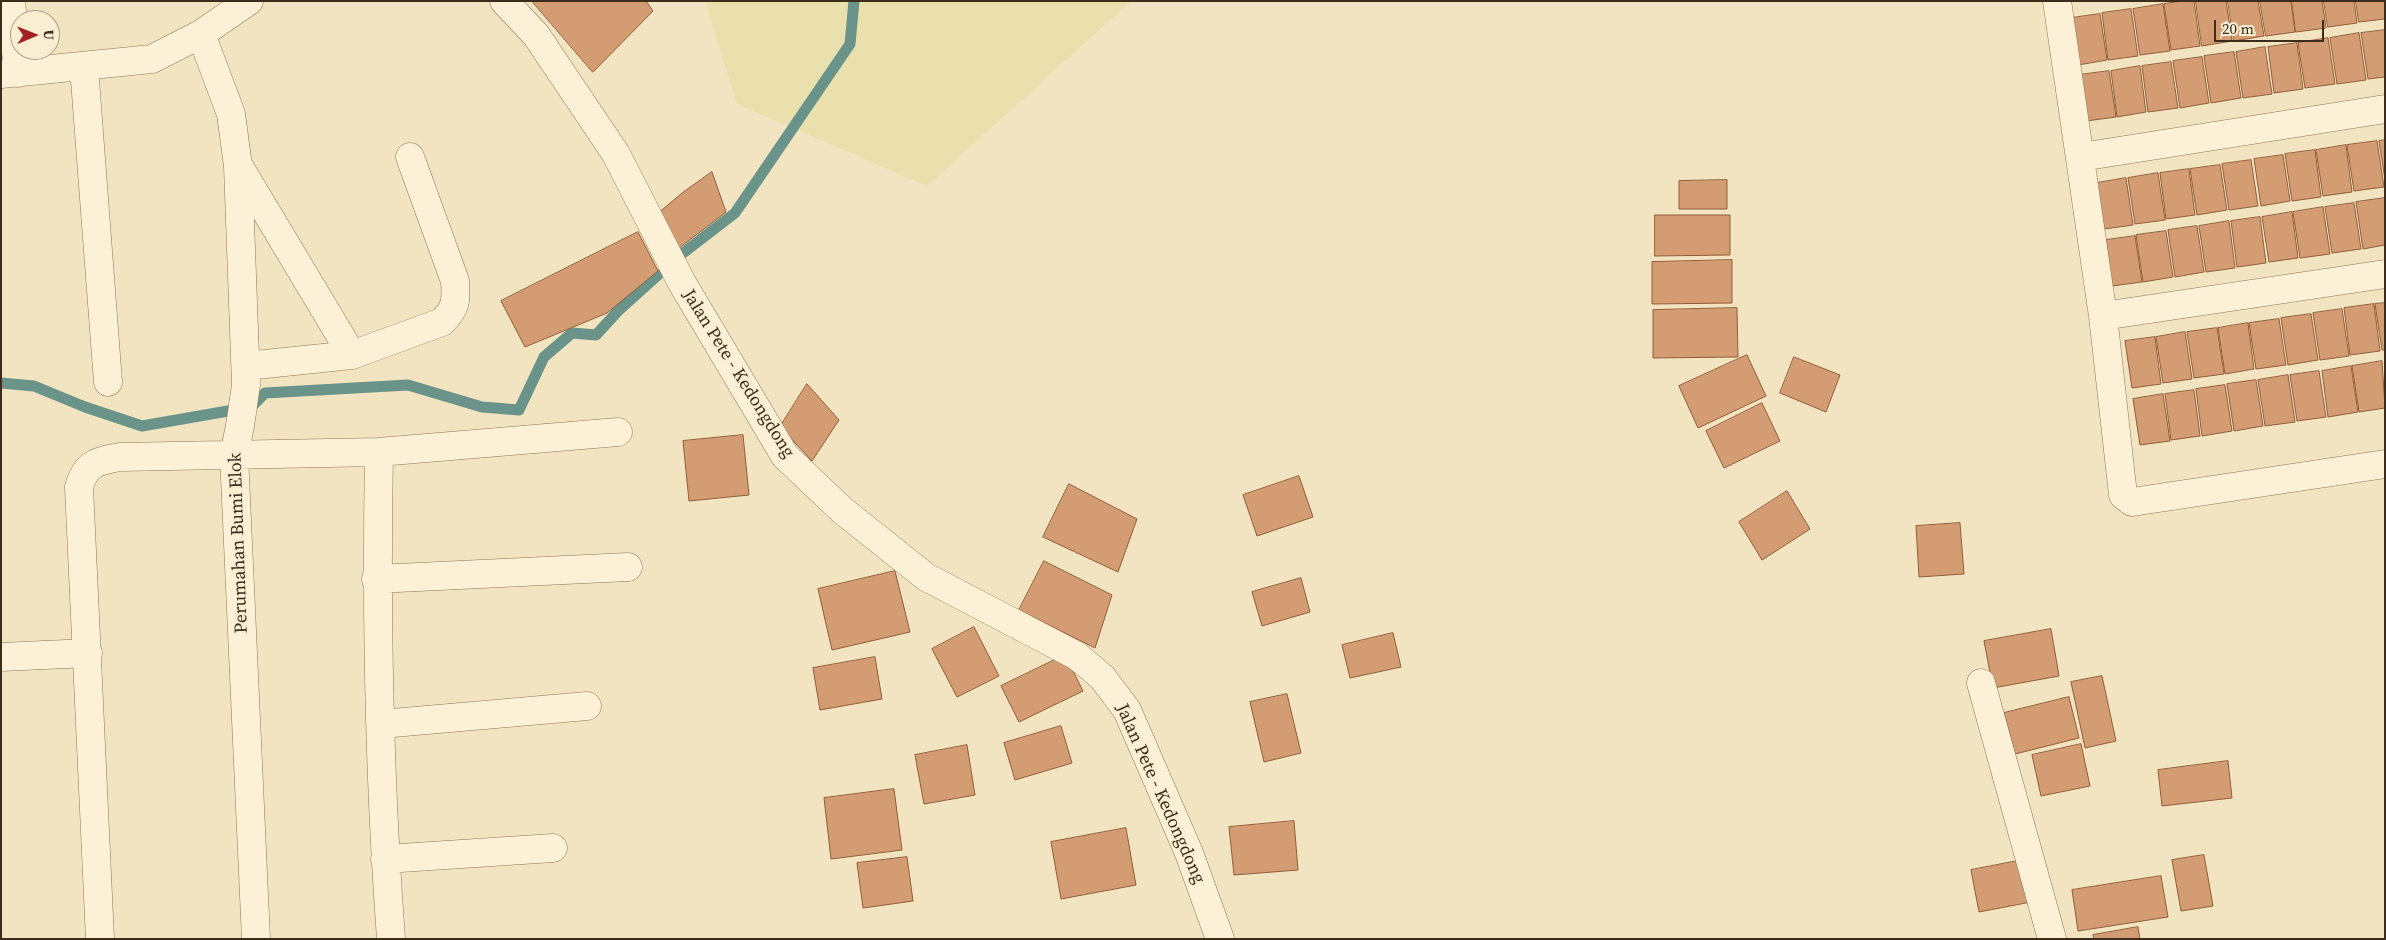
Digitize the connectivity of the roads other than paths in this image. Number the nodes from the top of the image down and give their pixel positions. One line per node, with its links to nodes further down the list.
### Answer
1 (11, 1): 7 (street)
2 (249, 1): 5 (street)
3 (504, 1): 33 (street, Jalan Pete - Kedongdong)
4 (2057, 1): 10 (street)
5 (201, 34): 6 (street); 11 (street, Perumahan Bumi Elok)
6 (84, 67): 7 (street); 16 (street)
7 (10, 74)
8 (2385, 108): 10 (street)
9 (410, 157): 14 (street)
10 (2080, 157): 13 (street)
11 (238, 166): 14 (street); 15 (street, Perumahan Bumi Elok)
12 (2385, 274): 13 (street)
13 (2103, 316): 20 (street)
14 (352, 355): 15 (street)
15 (246, 376): 19 (street, Perumahan Bumi Elok)
16 (108, 382)
17 (618, 432): 18 (street)
18 (379, 452): 19 (street); 22 (street)
19 (234, 455): 23 (street); 31 (street, Perumahan Bumi Elok)
20 (2385, 464)
21 (628, 568): 22 (street)
22 (376, 579): 27 (street)
23 (88, 653): 24 (street); 30 (street)
24 (1, 657)
25 (1981, 683): 34 (street)
26 (587, 706): 27 (street)
27 (381, 724): 29 (street)
28 (553, 848): 29 (street)
29 (385, 859): 32 (street)
30 (100, 939)
31 (256, 939)
32 (391, 939)
33 (1220, 939)
34 (2052, 939)

